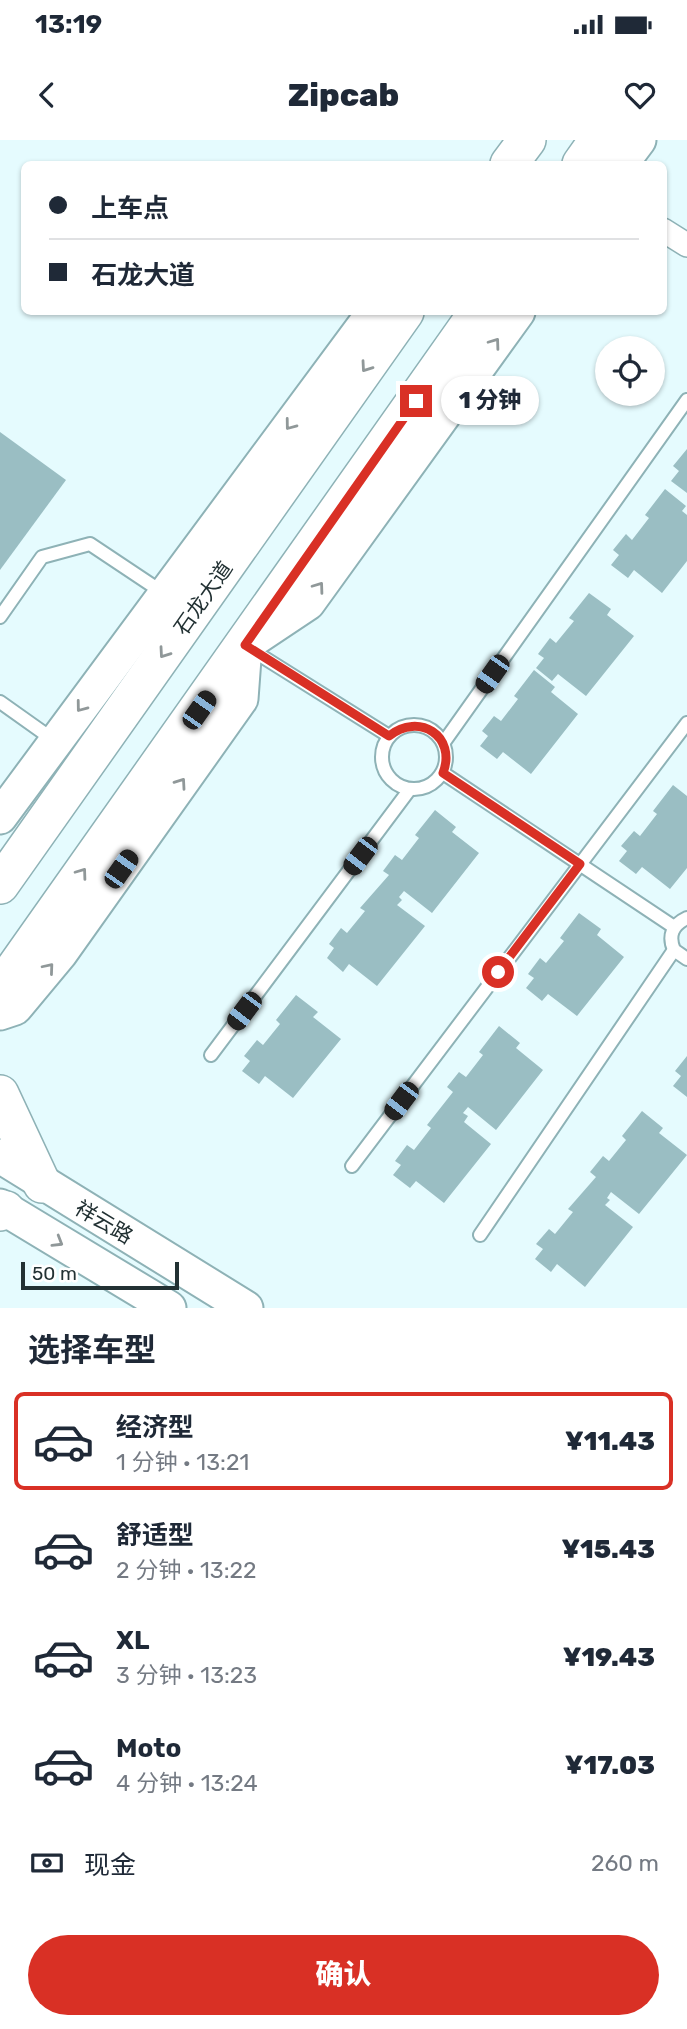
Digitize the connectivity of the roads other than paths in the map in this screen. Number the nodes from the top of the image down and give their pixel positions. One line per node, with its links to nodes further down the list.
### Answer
1 (598, 140): 3 (main road)
2 (639, 140): 4 (street)
3 (583, 161)
4 (606, 161)
5 (667, 232): 6 (street)
6 (687, 245)
7 (372, 315): 12 (street, 石龙大道, one-way to 12)
8 (403, 315): 24 (main road, 石龙大道, one-way to 24)
9 (476, 315): 14 (main road)
10 (516, 315): 14 (street, one-way to 10)
11 (687, 400): 19 (lane)
12 (165, 594): 13 (lane); 18 (street, 石龙大道, one-way to 18)
13 (0, 617)
14 (245, 645): 17 (lane); 29 (main road, one-way to 14); 30 (street, one-way to 14)
15 (0, 702): 18 (lane)
16 (687, 723): 23 (lane)
17 (389, 736): 19 (lane); 21 (lane)
18 (55, 742): 22 (street, 石龙大道)
19 (444, 742): 20 (lane)
20 (443, 773): 21 (lane); 23 (lane)
21 (410, 789): 31 (lane)
22 (0, 817)
23 (580, 864): 26 (lane); 34 (lane)
24 (0, 885)
25 (687, 918): 26 (lane)
26 (674, 927): 27 (lane)
27 (674, 950): 28 (lane); 37 (lane)
28 (687, 959)
29 (0, 989)
30 (0, 1013)
31 (211, 1055)
32 (0, 1094): 35 (main road)
33 (0, 1156): 35 (street, 祥云路)
34 (352, 1166)
35 (42, 1184): 39 (street, 祥云路)
36 (2, 1209): 38 (street, 祥云路, one-way to 38)
37 (480, 1235)
38 (169, 1308)
39 (246, 1308)

